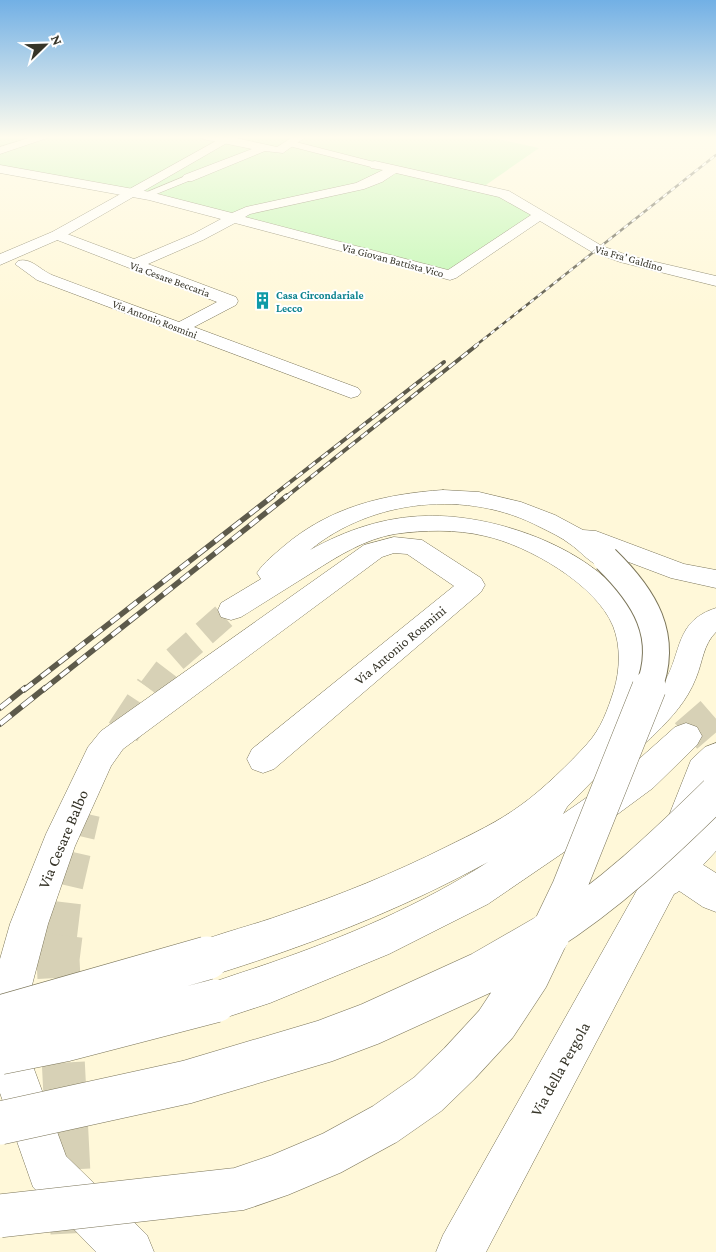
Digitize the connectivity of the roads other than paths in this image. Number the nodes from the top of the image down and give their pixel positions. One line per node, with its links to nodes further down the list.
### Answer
1 (138, 194): 7 (main road)
2 (140, 194): 6 (main road, Via Giovan Battista Vico)
3 (322, 194): 6 (main road)
4 (505, 194): 5 (main road, Via Fra' Galdino)
5 (539, 216): 6 (main road, Via Giovan Battista Vico); 13 (main road, Via Fra' Galdino)
6 (232, 217): 10 (main road)
7 (57, 235): 8 (main road); 10 (main road, Via Cesare Beccaria)
8 (42, 243): 9 (main road); 11 (main road)
9 (23, 263): 11 (main road); 12 (main road, Via Antonio Rosmini)
10 (133, 265): 14 (main road, Via Cesare Beccaria)
11 (2, 268): 12 (main road, Via Antonio Rosmini)
12 (44, 277): 14 (main road, Via Antonio Rosmini)
13 (716, 280)
14 (180, 328): 15 (main road, Via Antonio Rosmini)
15 (351, 392)
16 (559, 526): 18 (main road); 25 (main road); 31 (main road, bridge)
17 (400, 544): 22 (main road, Via Antonio Rosmini); 32 (main road, Via Cesare Balbo)
18 (716, 579)
19 (716, 618): 25 (main road)
20 (686, 736): 25 (main road)
21 (716, 757): 26 (main road, Via della Pergola)
22 (263, 760)
23 (716, 793): 30 (main road, bridge)
24 (716, 827): 26 (main road, Via della Pergola)
25 (526, 833): 28 (main road, bridge); 29 (main road, bridge)
26 (668, 877): 27 (main road); 33 (main road, Via della Pergola)
27 (716, 894)
28 (0, 1017)
29 (0, 1053)
30 (0, 1123)
31 (0, 1216)
32 (130, 1252)
33 (460, 1252)

